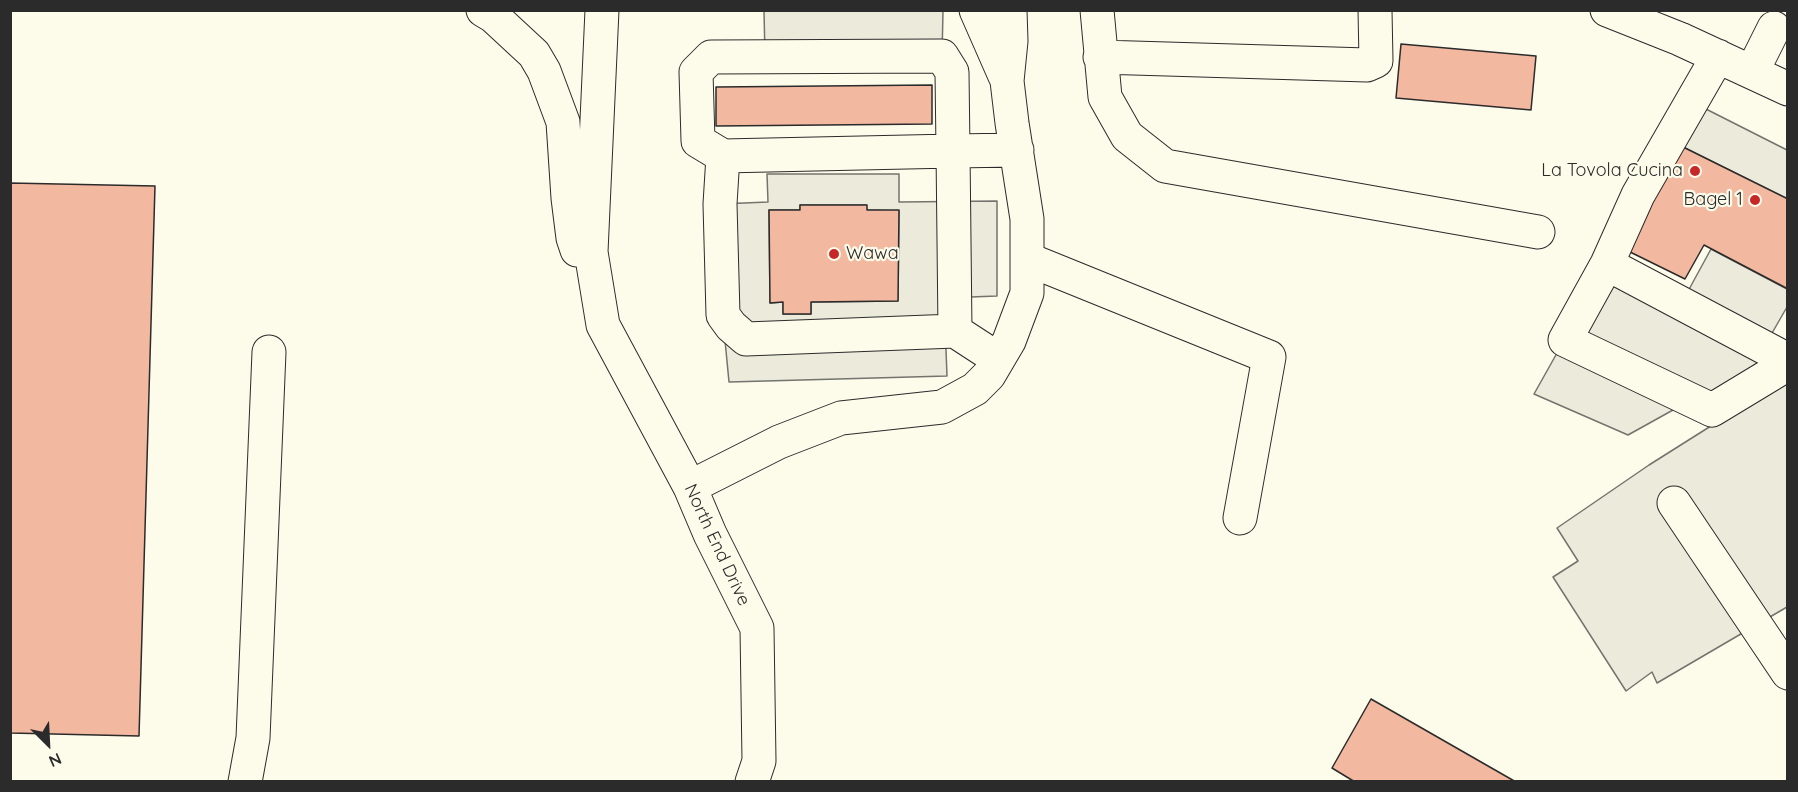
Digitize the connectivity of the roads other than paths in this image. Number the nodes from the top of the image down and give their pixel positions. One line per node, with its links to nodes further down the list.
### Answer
1 (483, 10): 20 (street, North End Drive)
2 (602, 10): 20 (street, North End Drive)
3 (976, 10): 12 (street)
4 (1010, 10): 12 (street)
5 (1097, 10): 10 (street)
6 (1375, 10): 10 (street)
7 (1608, 10): 9 (street)
8 (1772, 26): 11 (street)
9 (1718, 56): 11 (street); 19 (street)
10 (1100, 57): 17 (street)
11 (1752, 72): 13 (street)
12 (1007, 81): 14 (street)
13 (1788, 89)
14 (1017, 150): 15 (street); 18 (street)
15 (953, 151): 16 (street); 16 (street); 21 (street)
16 (723, 156): 21 (street)
17 (1538, 232)
18 (1027, 259): 23 (street); 27 (street)
19 (1607, 264): 24 (street); 24 (street)
20 (603, 325): 25 (street, North End Drive)
21 (955, 331): 23 (street)
22 (269, 352): 29 (street)
23 (998, 359): 25 (street)
24 (1788, 362)
25 (690, 487): 30 (street, North End Drive)
26 (1674, 503): 28 (street)
27 (1240, 518)
28 (1785, 663)
29 (245, 782)
30 (752, 782)

